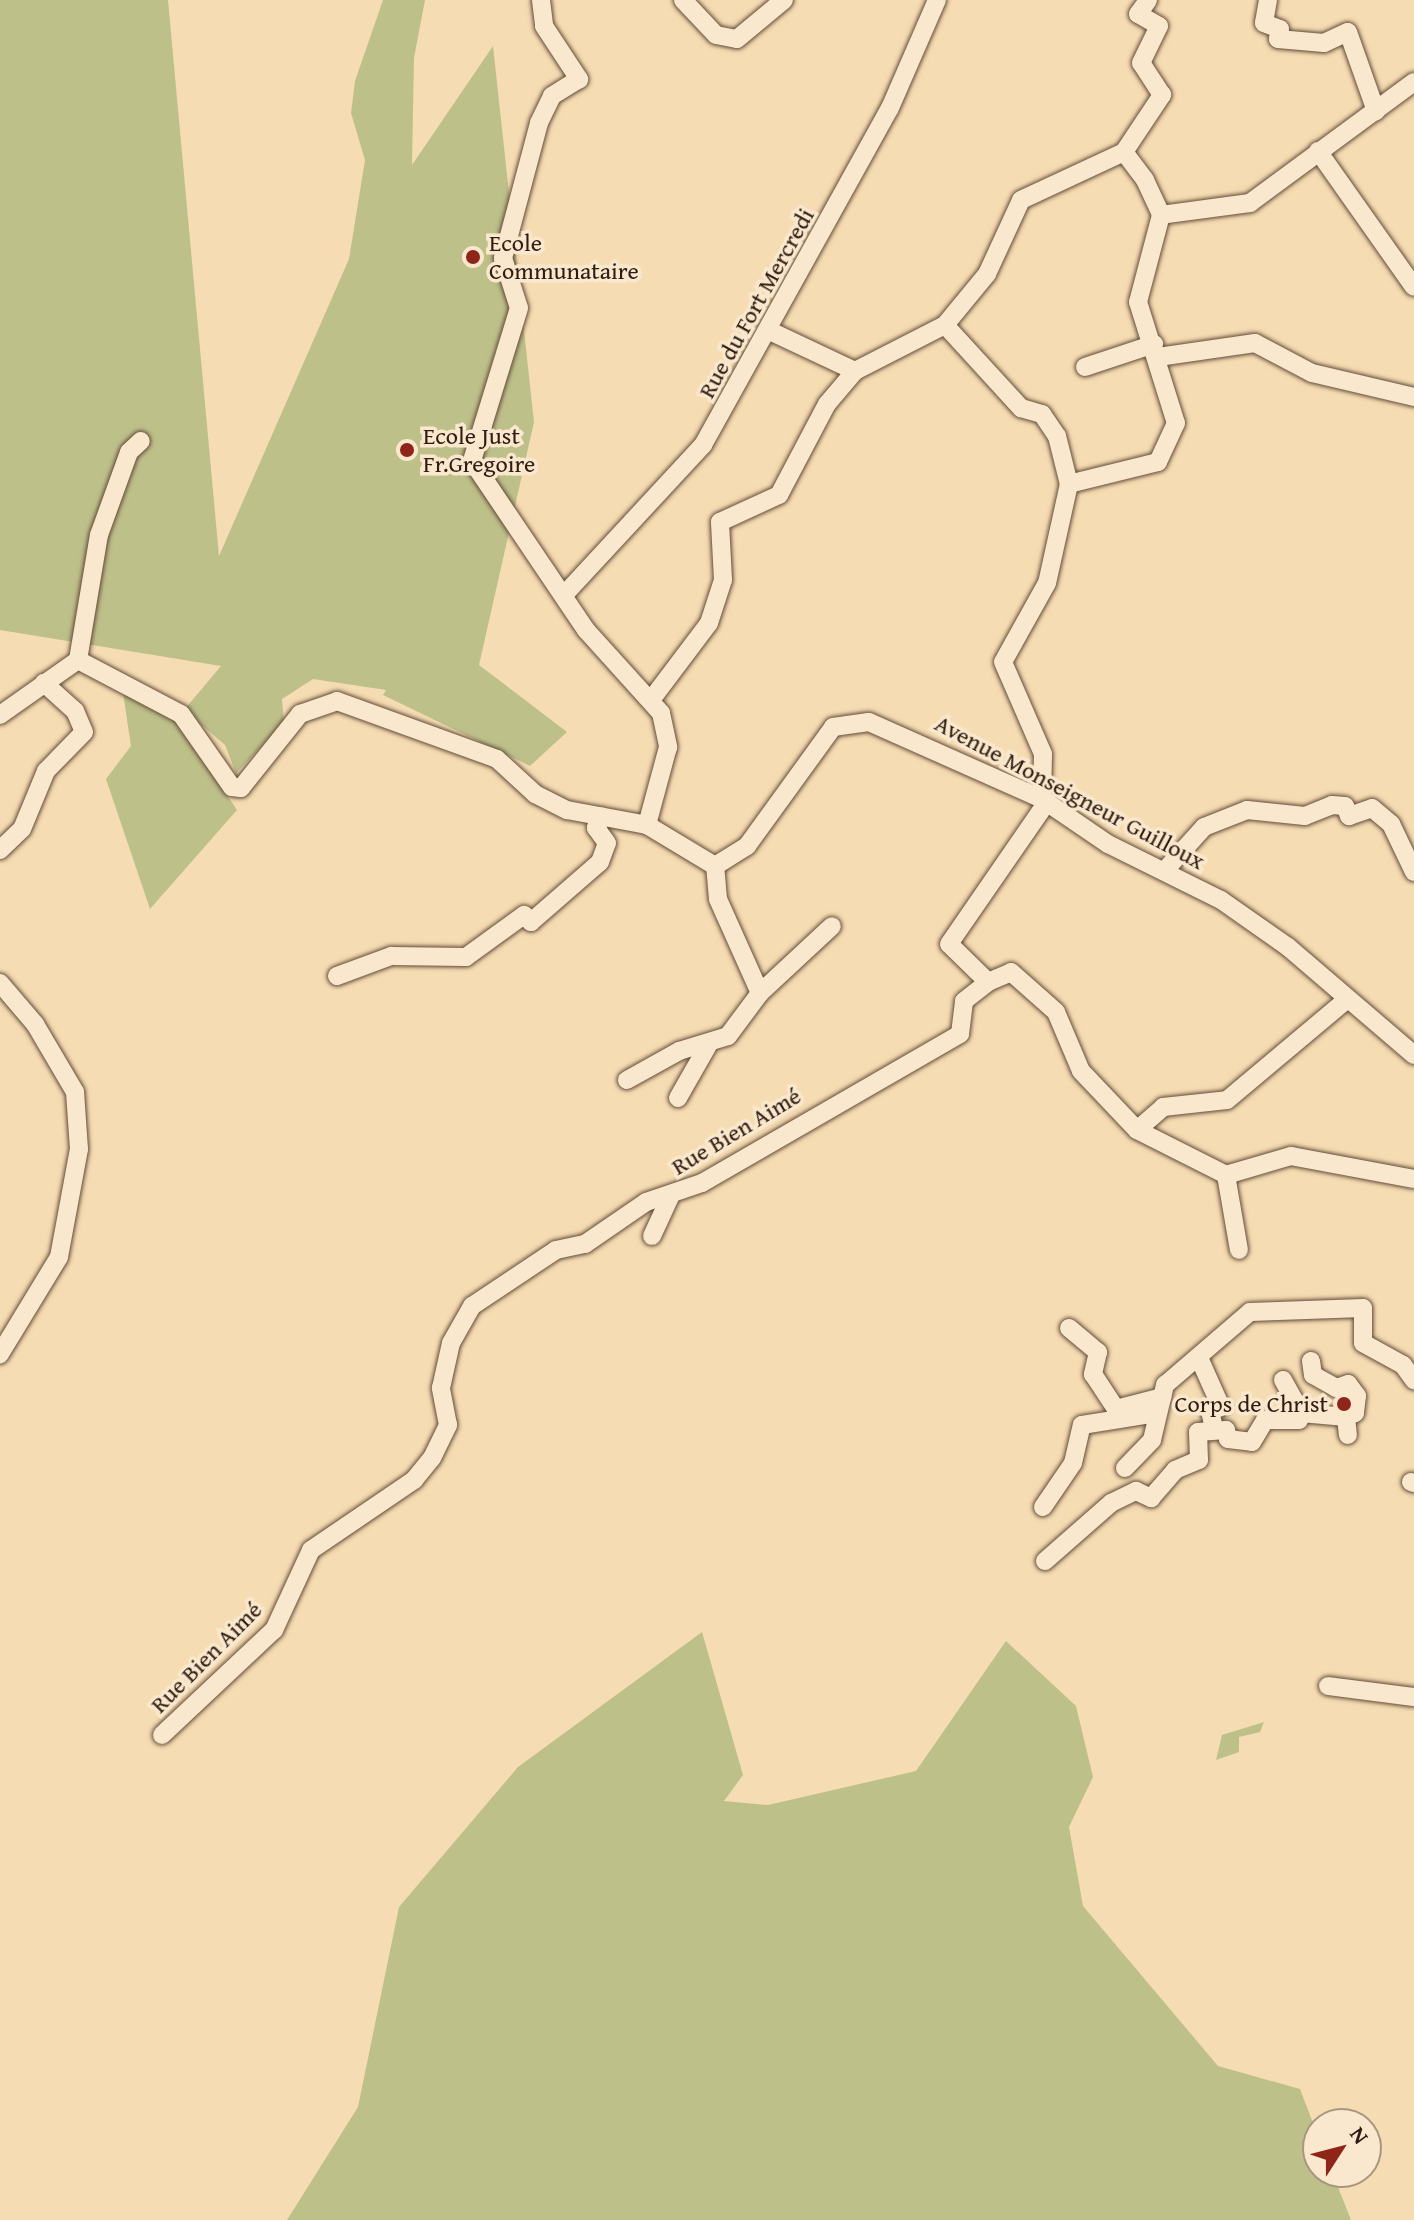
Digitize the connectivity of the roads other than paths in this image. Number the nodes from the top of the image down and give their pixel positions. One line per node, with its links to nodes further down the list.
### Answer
1 (541, 0): 21 (street)
2 (683, 0): 3 (street)
3 (784, 0)
4 (937, 0): 14 (street, Rue du Fort Mercredi)
5 (1148, 0): 10 (street)
6 (1268, 0): 8 (street)
7 (1414, 82): 8 (street)
8 (1376, 111): 9 (street)
9 (1318, 151): 11 (street); 12 (street)
10 (1124, 152): 11 (street); 13 (street)
11 (1161, 215): 15 (street)
12 (1414, 287)
13 (945, 325): 17 (street); 20 (street)
14 (772, 332): 17 (street); 21 (street, Rue du Fort Mercredi)
15 (1156, 350): 16 (street); 18 (street); 20 (street)
16 (1085, 367)
17 (855, 371): 24 (street)
18 (1414, 397)
19 (141, 441): 22 (street)
20 (1069, 484): 26 (street)
21 (564, 595): 24 (street)
22 (78, 660): 23 (street); 27 (street)
23 (44, 683): 25 (street); 29 (street)
24 (651, 700): 28 (street)
25 (0, 715)
26 (1045, 801): 30 (street, Avenue Monseigneur Guilloux); 31 (street, Avenue Monseigneur Guilloux); 35 (street)
27 (602, 816): 28 (street); 34 (street)
28 (647, 825): 30 (street)
29 (0, 850)
30 (715, 866): 37 (street)
31 (1167, 868): 32 (street); 38 (street, Avenue Monseigneur Guilloux)
32 (1414, 872)
33 (832, 926): 37 (street)
34 (337, 976)
35 (988, 982): 43 (street); 46 (street, Rue Bien Aimé)
36 (0, 983): 50 (street)
37 (760, 993): 39 (street)
38 (1346, 1000): 40 (street, Avenue Monseigneur Guilloux); 43 (street)
39 (710, 1042): 41 (street); 42 (street)
40 (1414, 1055)
41 (627, 1080)
42 (678, 1098)
43 (1137, 1130): 44 (street)
44 (1226, 1175): 45 (street); 48 (street)
45 (1414, 1179)
46 (670, 1197): 47 (street); 63 (street, Rue Bien Aimé)
47 (652, 1236)
48 (1239, 1250)
49 (1069, 1328): 55 (street)
50 (0, 1354)
51 (1200, 1360): 54 (street); 55 (street); 57 (street)
52 (1311, 1361): 56 (street)
53 (1283, 1380): 56 (street)
54 (1414, 1380)
55 (1160, 1405): 58 (street); 59 (street)
56 (1301, 1413): 57 (street)
57 (1214, 1429): 60 (street)
58 (1125, 1468)
59 (1043, 1507)
60 (1045, 1561)
61 (1328, 1686): 62 (street)
62 (1414, 1697)
63 (162, 1735)

